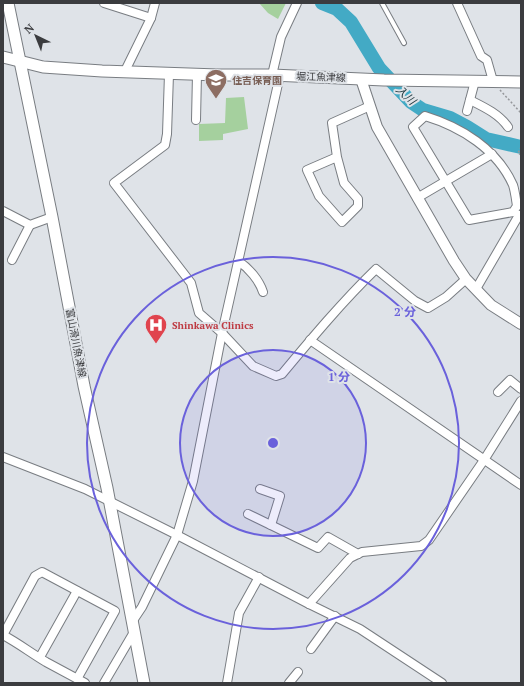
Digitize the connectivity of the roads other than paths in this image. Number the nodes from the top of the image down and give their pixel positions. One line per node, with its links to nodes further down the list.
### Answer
1 (8, 3): 10 (main road, 富山滑川魚津線)
2 (104, 3): 7 (street)
3 (155, 3): 7 (street)
4 (297, 3): 14 (street)
5 (382, 3): 8 (lane)
6 (457, 3): 17 (street)
7 (151, 18): 11 (street)
8 (404, 43)
9 (3, 57): 10 (main road, 堀江魚津線)
10 (20, 62): 11 (main road, 堀江魚津線); 30 (main road, 富山滑川魚津線)
11 (125, 71): 12 (main road, 堀江魚津線)
12 (169, 74): 13 (main road, 堀江魚津線); 38 (street)
13 (197, 74): 14 (main road, 堀江魚津線); 22 (street)
14 (276, 75): 15 (main road, 堀江魚津線); 33 (street)
15 (361, 79): 16 (main road, 堀江魚津線); 20 (street)
16 (475, 81): 17 (main road, 堀江魚津線); 19 (street)
17 (493, 81): 18 (main road, 堀江魚津線)
18 (521, 82)
19 (470, 100): 21 (street); 23 (street)
20 (370, 106): 25 (street); 27 (street)
21 (467, 111)
22 (196, 120)
23 (508, 127)
24 (492, 154): 26 (street); 26 (street); 26 (street)
25 (337, 156): 25 (street)
26 (445, 182): 27 (street)
27 (417, 198): 34 (street)
28 (3, 211): 31 (street)
29 (519, 216): 35 (street)
30 (52, 217): 31 (street); 47 (main road, 富山滑川魚津線)
31 (30, 225): 32 (street)
32 (12, 260)
33 (238, 261): 36 (street); 38 (street)
34 (466, 279): 35 (street); 39 (street)
35 (476, 289): 37 (street)
36 (263, 292)
37 (521, 324)
38 (222, 333): 39 (street); 50 (street)
39 (310, 340): 44 (street)
40 (521, 389): 41 (street)
41 (498, 392)
42 (521, 401): 44 (street)
43 (3, 458): 47 (street)
44 (484, 460): 45 (street); 51 (street)
45 (521, 485)
46 (260, 489): 49 (street)
47 (109, 502): 50 (street); 56 (main road, 富山滑川魚津線)
48 (248, 514): 49 (street)
49 (271, 526): 51 (street)
50 (178, 535): 52 (street); 56 (street)
51 (358, 554): 54 (street)
52 (259, 577): 54 (street); 63 (street)
53 (78, 591): 58 (street); 58 (street); 60 (street)
54 (309, 604): 55 (street)
55 (335, 616): 57 (street); 65 (street)
56 (133, 627): 61 (street); 62 (main road, 富山滑川魚津線)
57 (311, 649)
58 (40, 657): 60 (street)
59 (298, 672): 64 (street)
60 (81, 681)
61 (104, 683)
62 (144, 683)
63 (227, 683)
64 (289, 683)
65 (442, 683)

